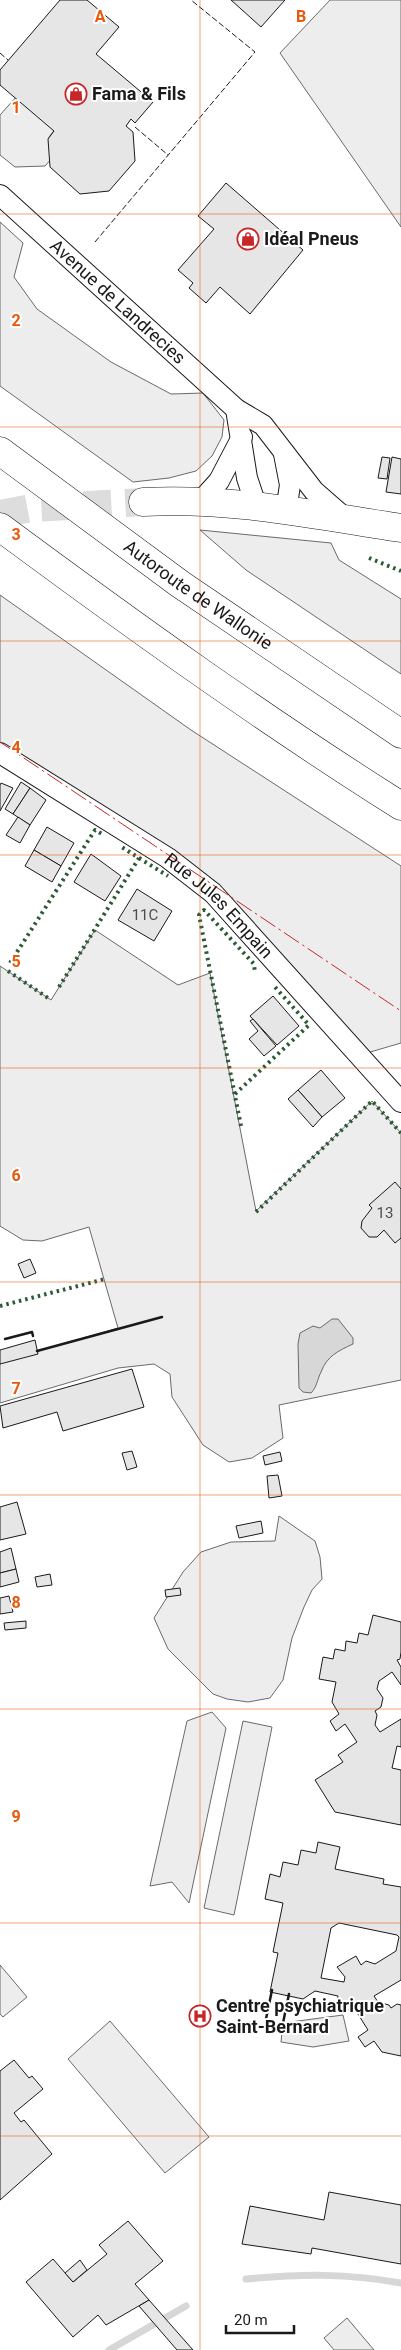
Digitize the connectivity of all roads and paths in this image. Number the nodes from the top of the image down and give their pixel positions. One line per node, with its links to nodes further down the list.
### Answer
1 (0, 195): 2 (street, Avenue de Landrecies)
2 (236, 408): 3 (street); 5 (street, Avenue de Landrecies)
3 (242, 437): 7 (street); 8 (street)
4 (0, 451): 13 (main road, Autoroute de Wallonie)
5 (284, 452): 9 (street, Avenue de Landrecies); 10 (street, Avenue de Landrecies)
6 (142, 502): 7 (main road)
7 (200, 502): 8 (main road)
8 (257, 508): 9 (main road)
9 (286, 511): 10 (main road)
10 (346, 520): 12 (main road)
11 (0, 528): 15 (main road)
12 (401, 528)
13 (401, 734)
14 (0, 753): 16 (street, Rue Jules Empain)
15 (401, 806)
16 (401, 1102)

